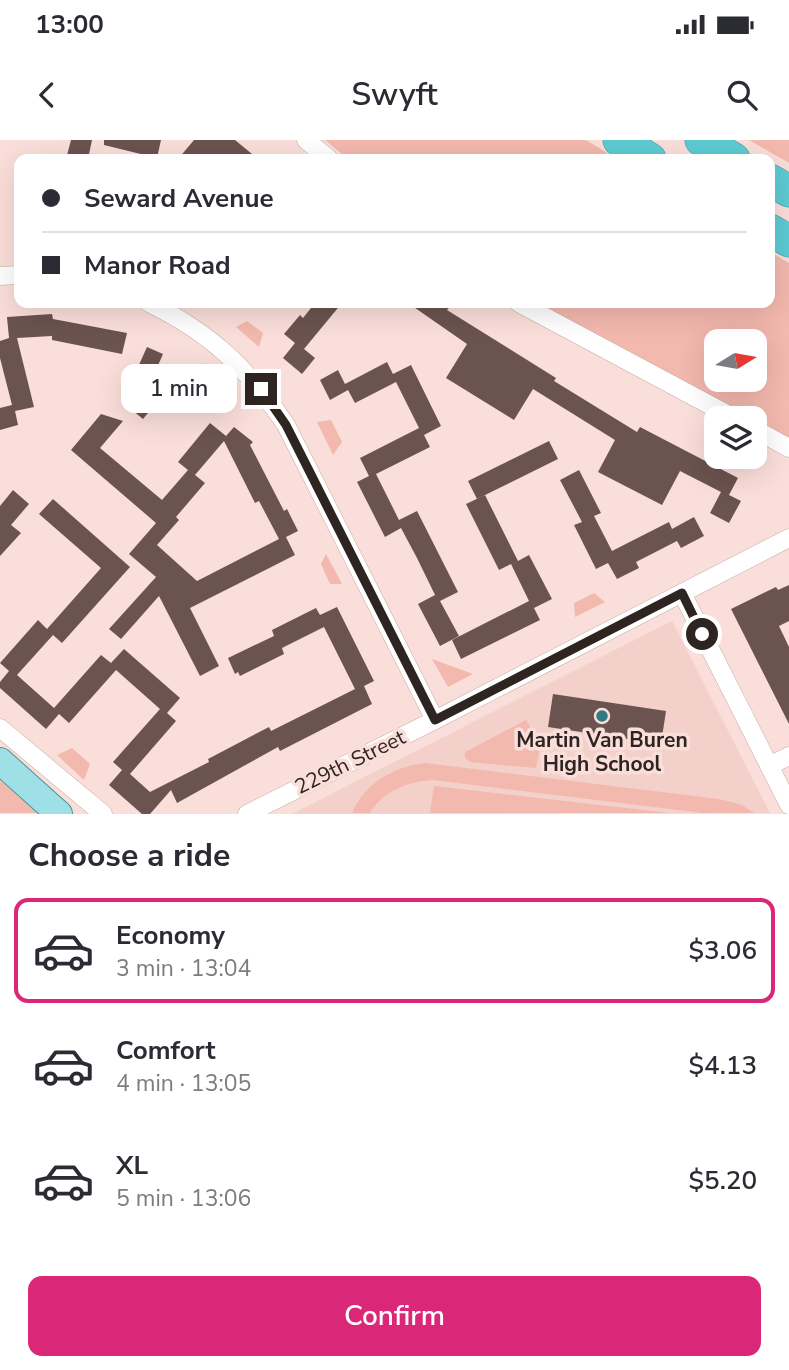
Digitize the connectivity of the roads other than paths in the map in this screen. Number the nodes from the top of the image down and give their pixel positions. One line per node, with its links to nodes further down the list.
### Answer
1 (306, 140): 4 (street)
2 (619, 140): 5 (highway)
3 (701, 140): 6 (highway)
4 (323, 154)
5 (642, 154)
6 (725, 154)
7 (158, 308): 14 (street)
8 (528, 308): 9 (street)
9 (712, 406)
10 (767, 436): 11 (street)
11 (789, 448)
12 (789, 538): 13 (street, 229th Street)
13 (682, 593): 14 (street, 229th Street); 18 (street)
14 (435, 720): 22 (street, 229th Street)
15 (0, 728): 21 (street)
16 (789, 756): 18 (street)
17 (0, 761): 20 (main road)
18 (769, 766): 19 (street)
19 (789, 805)
20 (60, 814)
21 (103, 814)
22 (247, 814)

